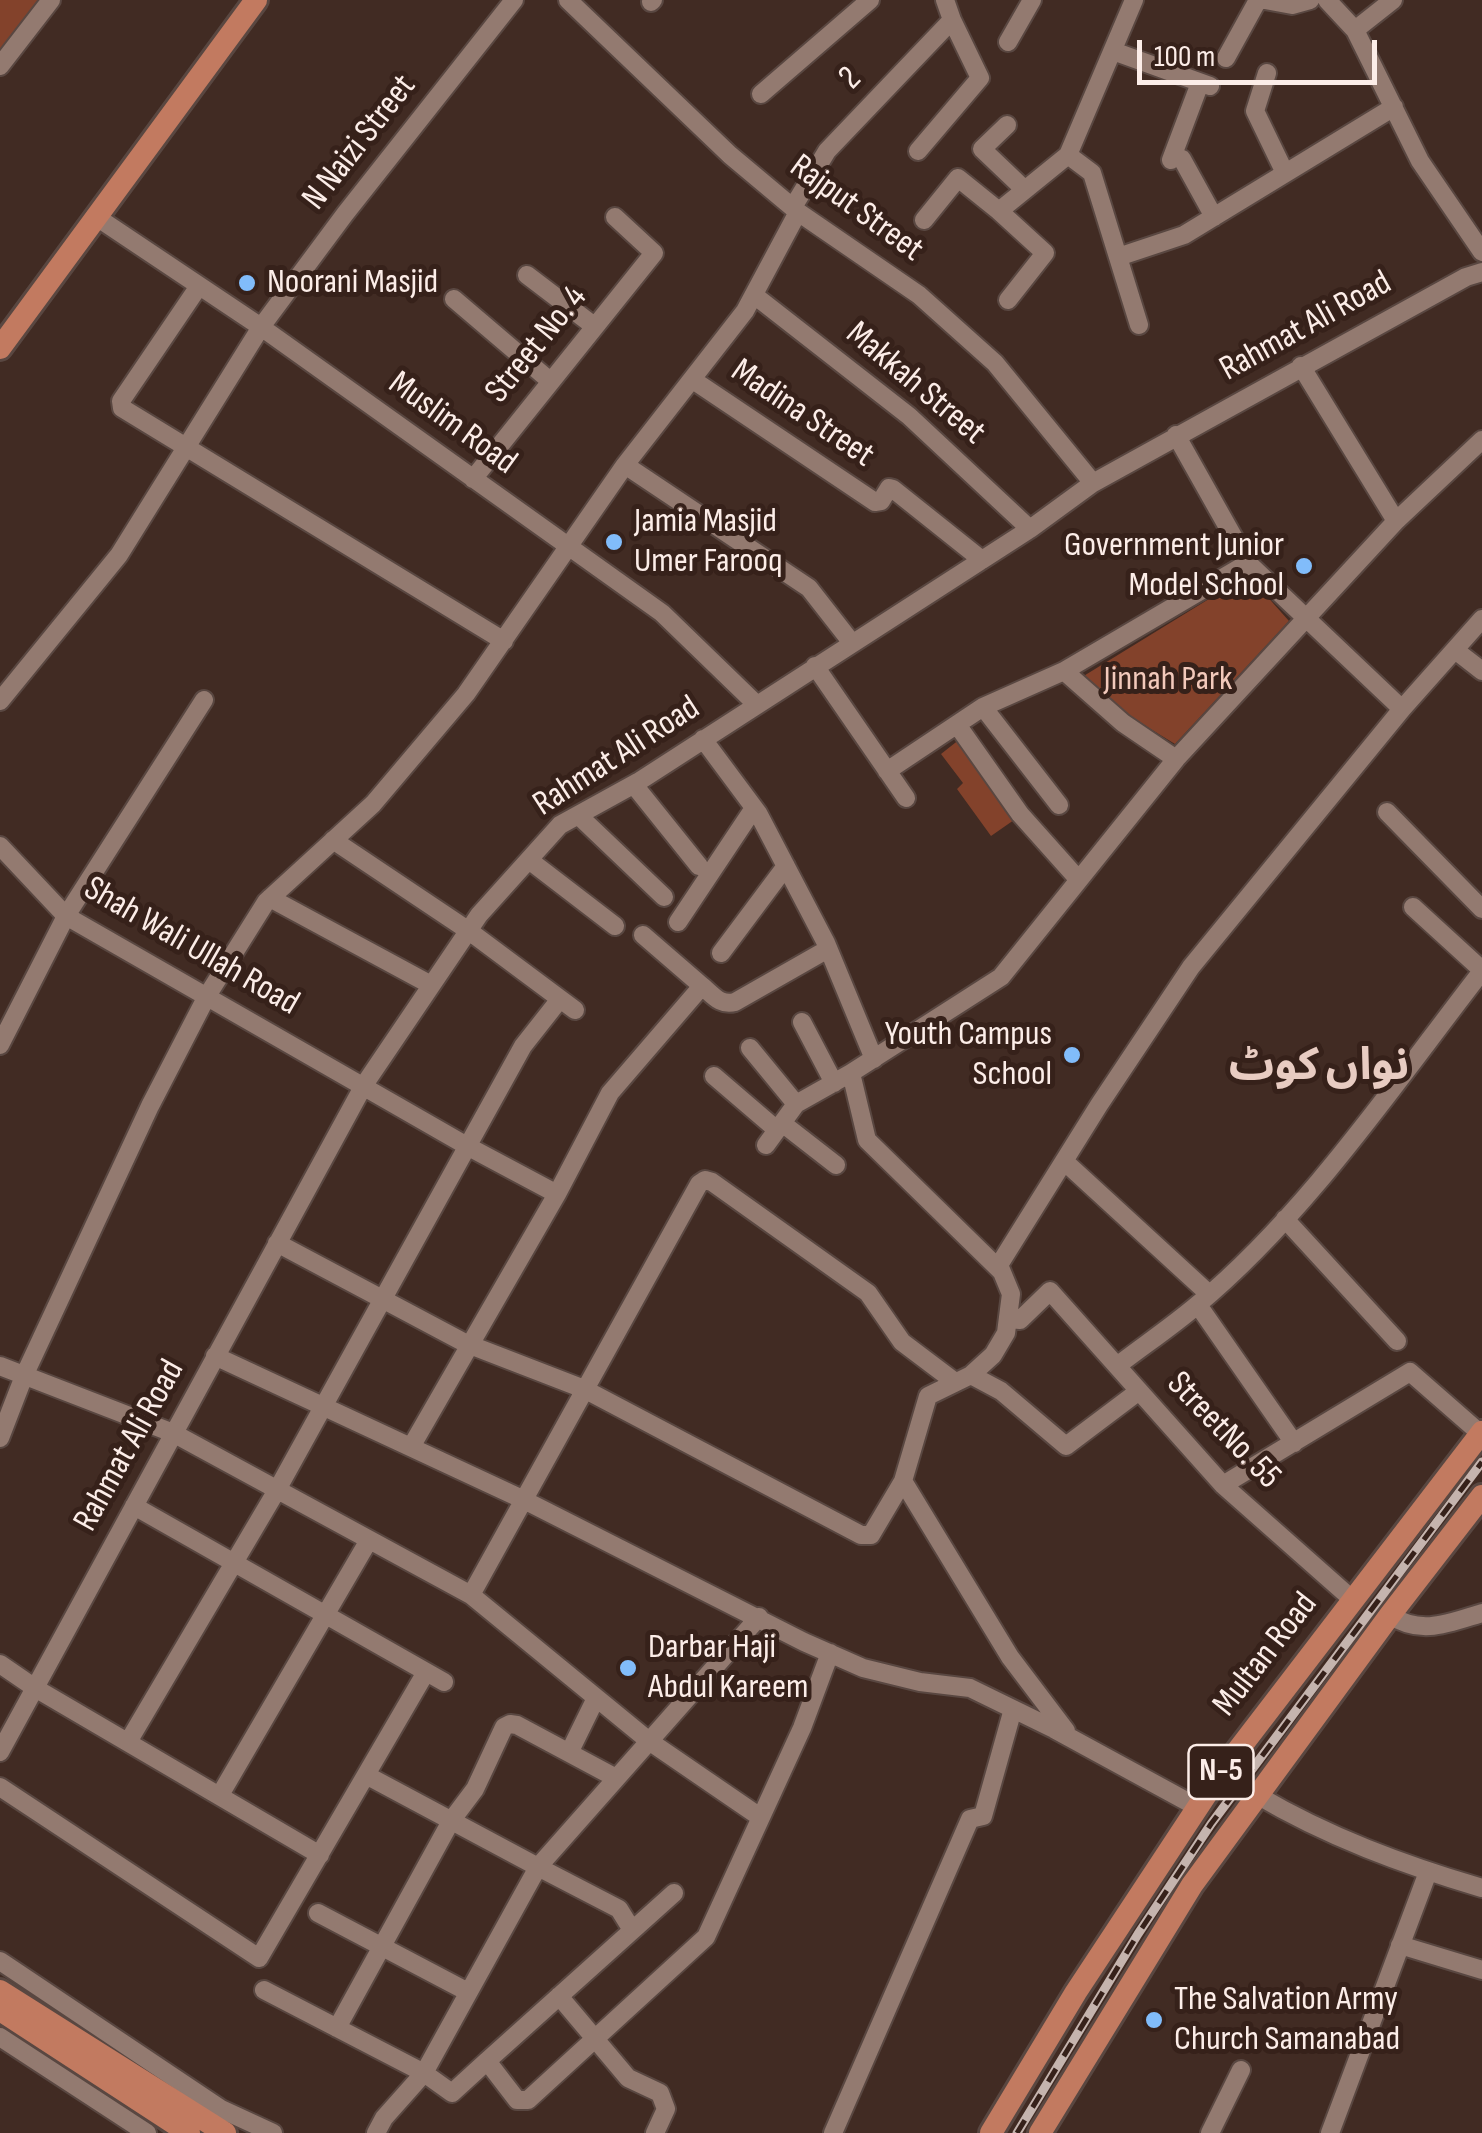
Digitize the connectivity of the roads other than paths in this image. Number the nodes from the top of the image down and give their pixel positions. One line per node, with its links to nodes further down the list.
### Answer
1 (51, 0): 18 (street)
2 (256, 0): 29 (main road)
3 (514, 0): 43 (street, N Naizi Street)
4 (568, 0): 27 (street, Rajput Street)
5 (870, 0): 20 (street)
6 (945, 0): 13 (street)
7 (1032, 0): 15 (street)
8 (1134, 0): 16 (street)
9 (1262, 0): 10 (street); 17 (street)
10 (1310, 0)
11 (1327, 0): 14 (street)
12 (1392, 0): 14 (street)
13 (952, 20): 23 (street); 27 (street, 2)
14 (1355, 30): 21 (street)
15 (1008, 42)
16 (1113, 51): 24 (street); 31 (street)
17 (1226, 58)
18 (0, 66)
19 (1267, 73): 25 (street)
20 (761, 94)
21 (1394, 107): 25 (street); 33 (street)
22 (1007, 125): 26 (street)
23 (918, 150)
24 (1068, 155): 26 (street); 34 (street)
25 (1285, 173): 31 (street)
26 (1025, 190): 28 (street)
27 (796, 209): 38 (street, 2); 53 (street, Rajput Street)
28 (998, 211): 32 (street); 40 (street)
29 (94, 216): 37 (street, Muslim Road); 44 (main road)
30 (615, 217): 42 (street, Street No. 4)
31 (1214, 217): 34 (street)
32 (924, 220)
33 (1482, 252)
34 (1118, 256): 41 (street)
35 (1482, 272): 45 (street, Rahmat Ali Road)
36 (528, 275): 42 (street)
37 (200, 286): 43 (street, Muslim Road); 50 (street)
38 (754, 295): 47 (street, 2); 55 (street, Makkah Street)
39 (454, 299): 46 (street)
40 (1008, 300)
41 (1139, 325)
42 (594, 326): 46 (street, Street No. 4)
43 (261, 327): 50 (street, N Naizi Street); 52 (street, Muslim Road)
44 (0, 348)
45 (1301, 366): 48 (street, Rahmat Ali Road); 54 (street)
46 (549, 380): 52 (street, Street No. 4)
47 (693, 380): 51 (street, 2); 57 (street, Madina Street)
48 (1176, 435): 53 (street, Rahmat Ali Road); 58 (street)
49 (1482, 440): 54 (street)
50 (186, 446): 61 (street); 68 (street, N Naizi Street)
51 (625, 465): 56 (street, 2); 62 (street)
52 (473, 479): 56 (street, Muslim Road)
53 (1093, 483): 55 (street, Rahmat Ali Road)
54 (1396, 521): 59 (street)
55 (1030, 529): 57 (street, Rahmat Ali Road)
56 (568, 547): 61 (street, 2); 69 (street, Muslim Road)
57 (982, 560): 62 (street, Rahmat Ali Road)
58 (1248, 563): 59 (street); 65 (street)
59 (1305, 617): 71 (street); 74 (street)
60 (1482, 619): 63 (street)
61 (504, 641): 82 (street, 2)
62 (852, 643): 64 (street, Rahmat Ali Road)
63 (1455, 650): 66 (street); 71 (street)
64 (815, 666): 69 (street, Rahmat Ali Road); 75 (street)
65 (1064, 670): 70 (street); 74 (street)
66 (1482, 670)
67 (204, 700): 92 (street)
68 (0, 701)
69 (756, 704): 73 (street, Rahmat Ali Road)
70 (982, 708): 72 (street); 78 (street)
71 (1402, 709): 114 (street)
72 (958, 726): 75 (street); 87 (street)
73 (703, 739): 76 (street, Rahmat Ali Road); 79 (street)
74 (1176, 759): 87 (street)
75 (887, 770): 77 (street)
76 (634, 785): 81 (street, Rahmat Ali Road); 85 (street)
77 (906, 798)
78 (1059, 805)
79 (754, 808): 86 (street); 93 (street)
80 (1387, 812): 91 (street)
81 (578, 815): 84 (street, Rahmat Ali Road); 88 (street)
82 (333, 840): 89 (street, 2); 95 (street)
83 (0, 846): 92 (street, Shah Wali Ullah Road)
84 (529, 860): 94 (street); 95 (street, Rahmat Ali Road)
85 (700, 866)
86 (786, 866): 97 (street); 98 (street)
87 (1078, 879): 106 (street)
88 (664, 897)
89 (270, 898): 100 (street); 102 (street, 2)
90 (1413, 908): 99 (street)
91 (1482, 909)
92 (66, 916): 102 (street, Shah Wali Ullah Road); 104 (street)
93 (678, 922)
94 (615, 926)
95 (468, 930): 100 (street, Rahmat Ali Road); 113 (street)
96 (644, 935): 101 (street)
97 (828, 948): 101 (street); 106 (street)
98 (721, 953)
99 (1482, 970): 117 (street)
100 (431, 985): 110 (street, Rahmat Ali Road)
101 (702, 986): 116 (street)
102 (207, 996): 110 (street, Shah Wali Ullah Road); 128 (street, 2)
103 (802, 1022): 109 (street)
104 (0, 1045)
105 (750, 1048): 111 (street)
106 (874, 1059): 107 (street)
107 (852, 1073): 109 (street); 119 (street)
108 (714, 1076): 112 (street)
109 (834, 1082): 111 (street)
110 (364, 1085): 113 (street, Shah Wali Ullah Road); 118 (street, Rahmat Ali Road)
111 (796, 1104): 112 (street)
112 (775, 1133): 115 (street)
113 (467, 1146): 116 (street, Shah Wali Ullah Road); 120 (street)
114 (1064, 1161): 119 (street); 121 (street)
115 (836, 1165)
116 (557, 1194): 124 (street)
117 (1285, 1219): 121 (street); 123 (street)
118 (277, 1244): 120 (street); 125 (street, Rahmat Ali Road)
119 (1002, 1272): 122 (street)
120 (382, 1299): 124 (street); 132 (street)
121 (1203, 1300): 127 (street); 136 (street)
122 (1008, 1319): 127 (street, StreetNo. 55); 129 (street)
123 (1397, 1341)
124 (471, 1345): 130 (street); 137 (street)
125 (216, 1356): 132 (street); 134 (street, Rahmat Ali Road)
126 (0, 1366): 128 (street)
127 (1117, 1366): 131 (street, StreetNo. 55)
128 (24, 1376): 134 (street); 135 (street, 2)
129 (963, 1379): 130 (street); 131 (street); 138 (street)
130 (584, 1388): 138 (street); 142 (street)
131 (1139, 1391): 139 (street, StreetNo. 55)
132 (323, 1406): 137 (street); 140 (street)
133 (1481, 1433): 136 (street); 147 (main road, Multan Road / N-5)
134 (174, 1434): 140 (street); 143 (street, Rahmat Ali Road)
135 (0, 1438)
136 (1294, 1442): 139 (street)
137 (412, 1447): 142 (street)
138 (903, 1481): 159 (street)
139 (1223, 1485): 147 (street, StreetNo. 55)
140 (277, 1490): 144 (street); 145 (street)
141 (1482, 1496): 148 (main road, N-5)
142 (522, 1499): 146 (street); 151 (street)
143 (134, 1506): 145 (street); 156 (street, Rahmat Ali Road)
144 (370, 1540): 146 (street); 150 (street)
145 (235, 1563): 150 (street); 161 (street)
146 (470, 1595): 157 (street)
147 (1353, 1600): 169 (main road, Multan Road / N-5)
148 (1390, 1614): 149 (street); 168 (main road, N-5)
149 (1482, 1614)
150 (326, 1616): 154 (street); 167 (street)
151 (759, 1617): 152 (street); 160 (street)
152 (830, 1653): 158 (street); 170 (street)
153 (0, 1664): 156 (street)
154 (426, 1672): 155 (street); 164 (street)
155 (444, 1682)
156 (35, 1688): 161 (street); 162 (street, Rahmat Ali Road)
157 (596, 1698): 160 (street); 163 (street)
158 (1013, 1709): 159 (street); 200 (street)
159 (1072, 1739): 169 (street)
160 (649, 1741): 165 (street); 170 (street)
161 (128, 1742): 167 (street)
162 (0, 1752)
163 (569, 1754): 165 (street); 171 (street)
164 (366, 1775): 171 (street); 172 (street)
165 (616, 1778): 173 (street)
166 (0, 1787): 172 (street)
167 (220, 1795): 172 (street)
168 (1257, 1795): 174 (street); 202 (main road, N-5)
169 (1198, 1808): 201 (main road, Multan Road / N-5)
170 (760, 1818): 190 (street)
171 (452, 1820): 173 (street); 180 (street)
172 (320, 1855)
173 (538, 1867): 178 (street); 185 (street)
174 (1428, 1872): 175 (street); 179 (street)
175 (1482, 1888)
176 (674, 1893): 178 (street)
177 (318, 1913): 180 (street)
178 (632, 1930): 186 (street)
179 (1400, 1945): 182 (street); 204 (street)
180 (381, 1946): 185 (street); 188 (street)
181 (0, 1961): 197 (street)
182 (1482, 1970)
183 (264, 1990): 188 (street)
184 (0, 1991): 196 (main road)
185 (468, 1992): 193 (street)
186 (560, 1996): 190 (street); 191 (street)
187 (0, 2010): 195 (main road)
188 (337, 2028): 193 (street)
189 (0, 2037): 194 (street)
190 (596, 2038): 191 (street); 199 (street)
191 (487, 2061): 193 (street)
192 (1241, 2070): 203 (street)
193 (424, 2073): 198 (street)
194 (147, 2133)
195 (189, 2133)
196 (225, 2133)
197 (273, 2133)
198 (376, 2133)
199 (655, 2133)
200 (833, 2133)
201 (991, 2133)
202 (1040, 2133)
203 (1210, 2133)
204 (1330, 2133)

